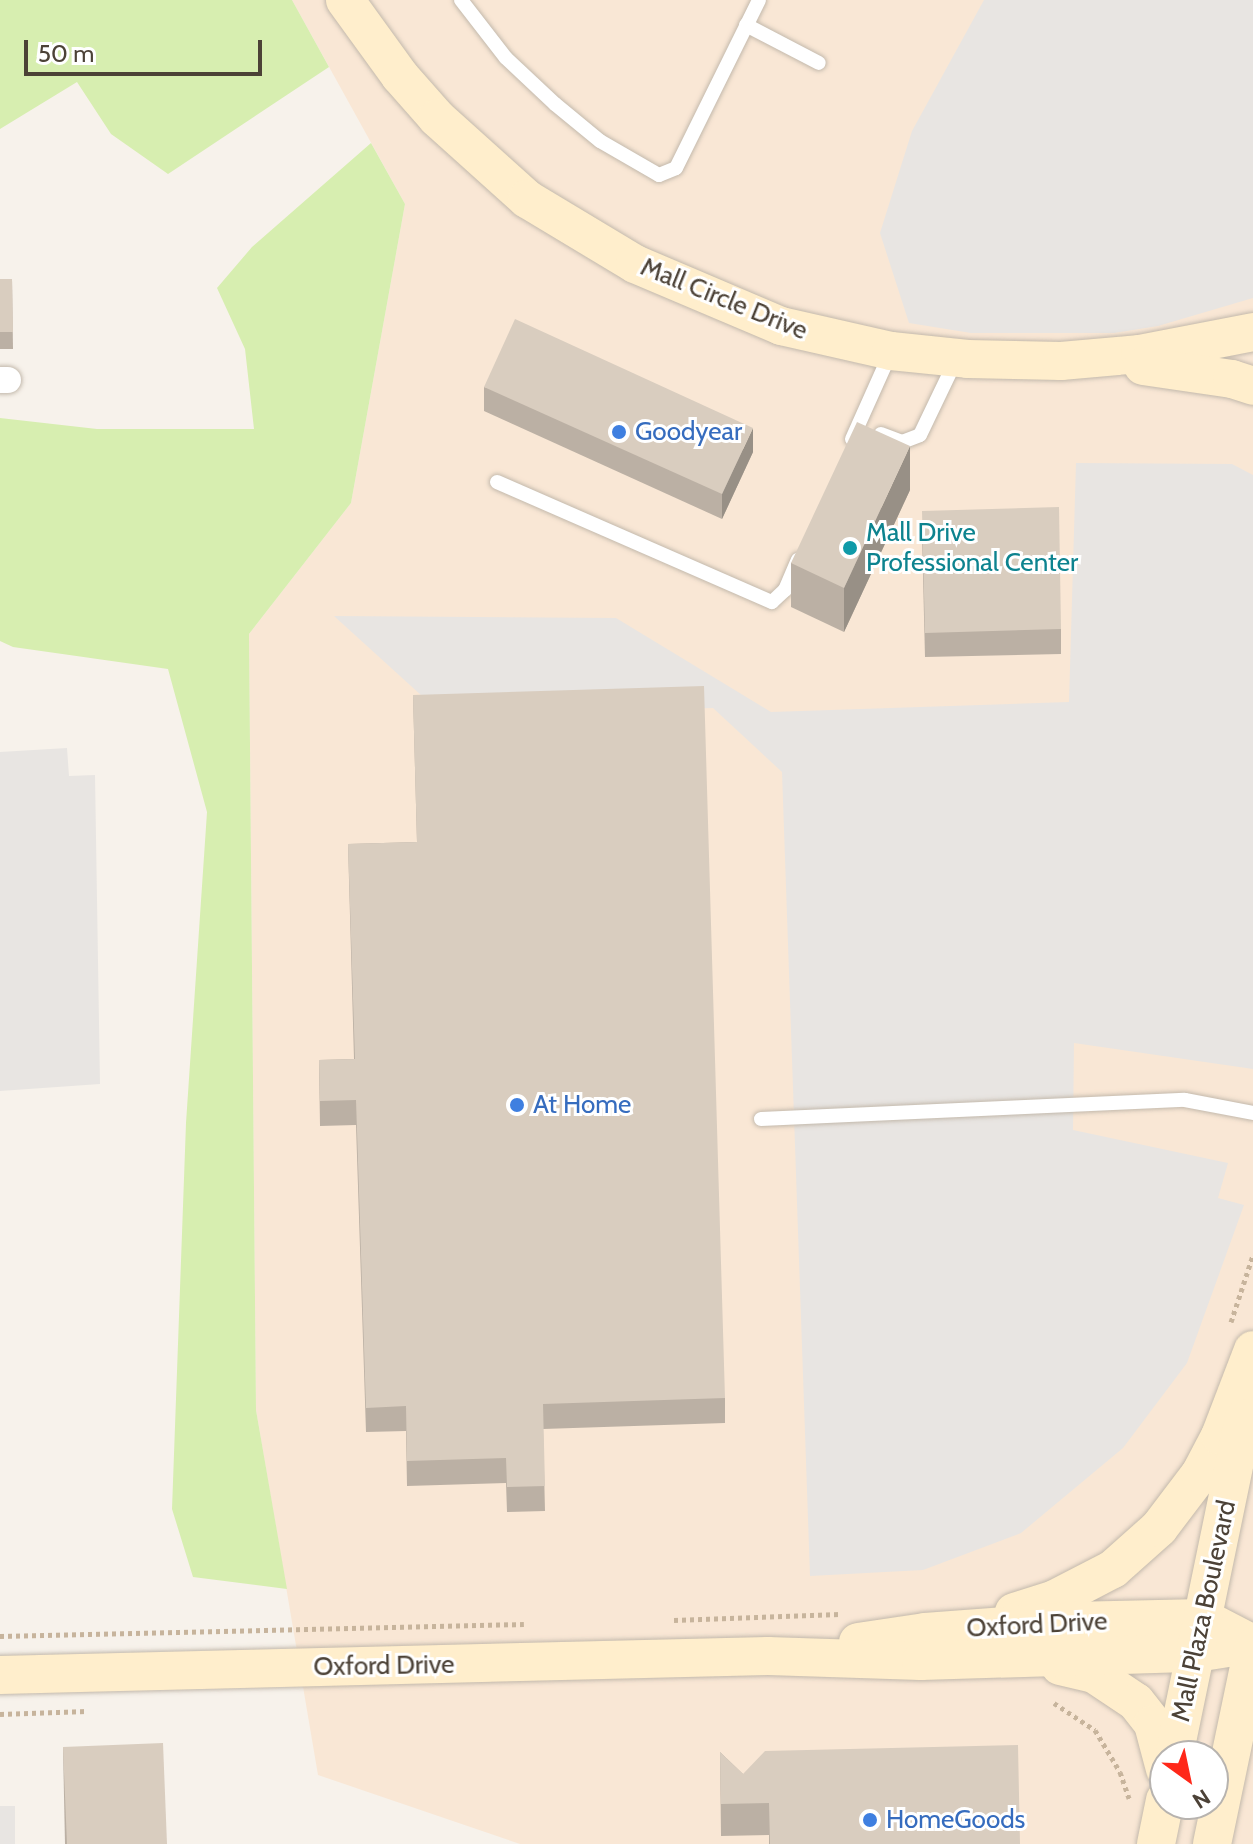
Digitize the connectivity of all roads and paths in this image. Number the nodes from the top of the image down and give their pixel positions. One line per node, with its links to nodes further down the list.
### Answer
1 (345, 0): 7 (street, Mall Circle Drive)
2 (461, 0): 4 (lane)
3 (759, 0): 4 (lane)
4 (746, 25): 5 (lane)
5 (819, 63)
6 (1253, 332): 9 (street, Mall Circle Drive)
7 (891, 351): 8 (street, Mall Circle Drive); 11 (lane)
8 (957, 358): 9 (street, Mall Circle Drive); 11 (lane)
9 (1061, 361): 10 (street)
10 (1253, 386)
11 (858, 425): 12 (lane)
12 (846, 453)
13 (497, 482): 14 (lane)
14 (803, 549)
15 (1253, 1113): 16 (lane)
16 (761, 1119)
17 (1253, 1255): 18 (path)
18 (1242, 1338): 23 (street)
19 (1253, 1373): 24 (street, Mall Plaza Boulevard)
20 (850, 1613): 21 (path)
21 (670, 1621)
22 (529, 1624): 25 (path)
23 (925, 1632): 24 (street, Oxford Drive); 27 (street, Oxford Drive)
24 (1200, 1635): 26 (street, Oxford Drive); 28 (street, Oxford Drive); 34 (street, Mall Plaza Boulevard)
25 (0, 1636)
26 (1253, 1645): 37 (street)
27 (768, 1656): 28 (street, Oxford Drive); 29 (street, Oxford Drive)
28 (1026, 1658): 33 (street)
29 (0, 1675)
30 (1050, 1701): 35 (path)
31 (89, 1711): 32 (path)
32 (0, 1714)
33 (1157, 1740)
34 (1177, 1740)
35 (1148, 1802): 36 (street)
36 (1156, 1844)
37 (1212, 1844)

